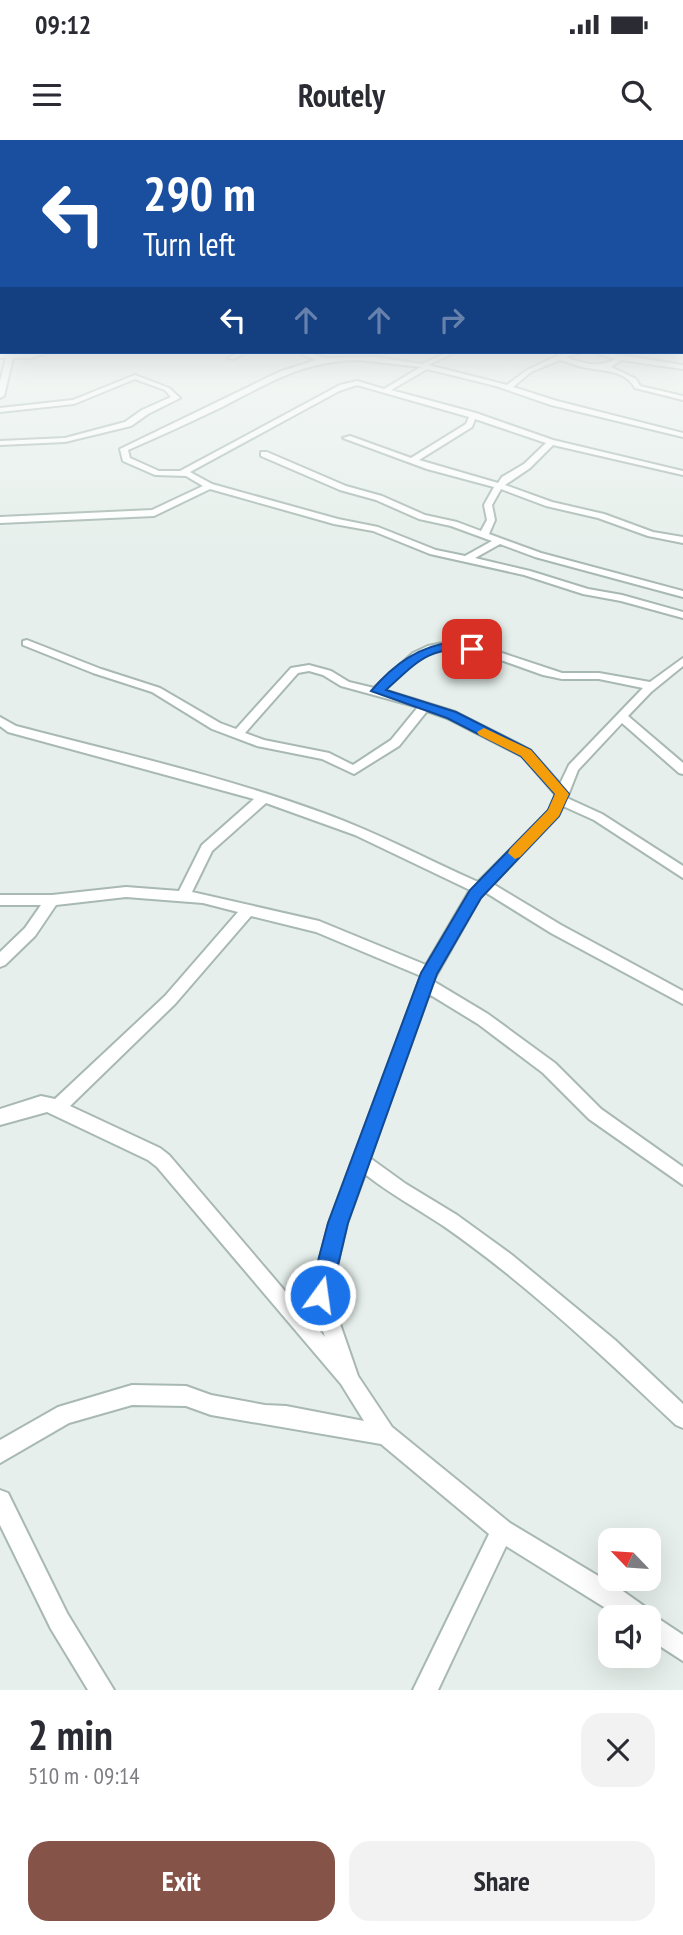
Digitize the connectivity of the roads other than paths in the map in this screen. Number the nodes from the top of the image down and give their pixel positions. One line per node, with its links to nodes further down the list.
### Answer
1 (145, 414): 6 (street)
2 (198, 414): 9 (street)
3 (294, 414): 15 (street)
4 (600, 414): 7 (street)
5 (473, 415): 11 (street); 13 (street)
6 (124, 425): 9 (street); 10 (street)
7 (683, 435)
8 (347, 438): 13 (street)
9 (148, 439): 15 (street)
10 (0, 443)
11 (551, 443): 14 (street); 17 (street)
12 (264, 454): 19 (street)
13 (412, 461): 17 (street)
14 (683, 473)
15 (181, 474): 16 (street)
16 (209, 486): 18 (street); 22 (street)
17 (500, 486): 19 (street); 20 (street)
18 (0, 520)
19 (484, 535): 21 (street)
20 (683, 540)
21 (498, 541): 22 (street); 23 (street)
22 (467, 559): 24 (street)
23 (683, 594)
24 (683, 615)
25 (27, 643): 32 (street)
26 (680, 667): 27 (street)
27 (652, 686): 28 (street); 30 (street)
28 (377, 691): 29 (street); 32 (street)
29 (425, 706): 32 (street); 34 (street)
30 (622, 717): 33 (street); 34 (street)
31 (0, 721): 35 (street)
32 (238, 734)
33 (683, 770)
34 (561, 797): 36 (street); 37 (street)
35 (263, 798): 37 (street); 38 (street)
36 (683, 873)
37 (482, 887): 43 (street); 44 (street)
38 (184, 897): 40 (street); 41 (street)
39 (0, 900): 40 (street)
40 (52, 900): 42 (street)
41 (248, 910): 43 (street); 45 (street)
42 (0, 961)
43 (427, 979): 47 (street); 48 (street)
44 (683, 998)
45 (58, 1107): 46 (street); 50 (street)
46 (0, 1117)
47 (361, 1161): 49 (street); 52 (street)
48 (683, 1177)
49 (320, 1295): 50 (street); 51 (street)
50 (296, 1317): 51 (street)
51 (350, 1382): 53 (street)
52 (683, 1418)
53 (385, 1434): 54 (street); 56 (street)
54 (0, 1452)
55 (0, 1501): 60 (street)
56 (502, 1531): 57 (street); 61 (street)
57 (623, 1605)
58 (661, 1633): 59 (street)
59 (683, 1649)
60 (102, 1690)
61 (425, 1690)

